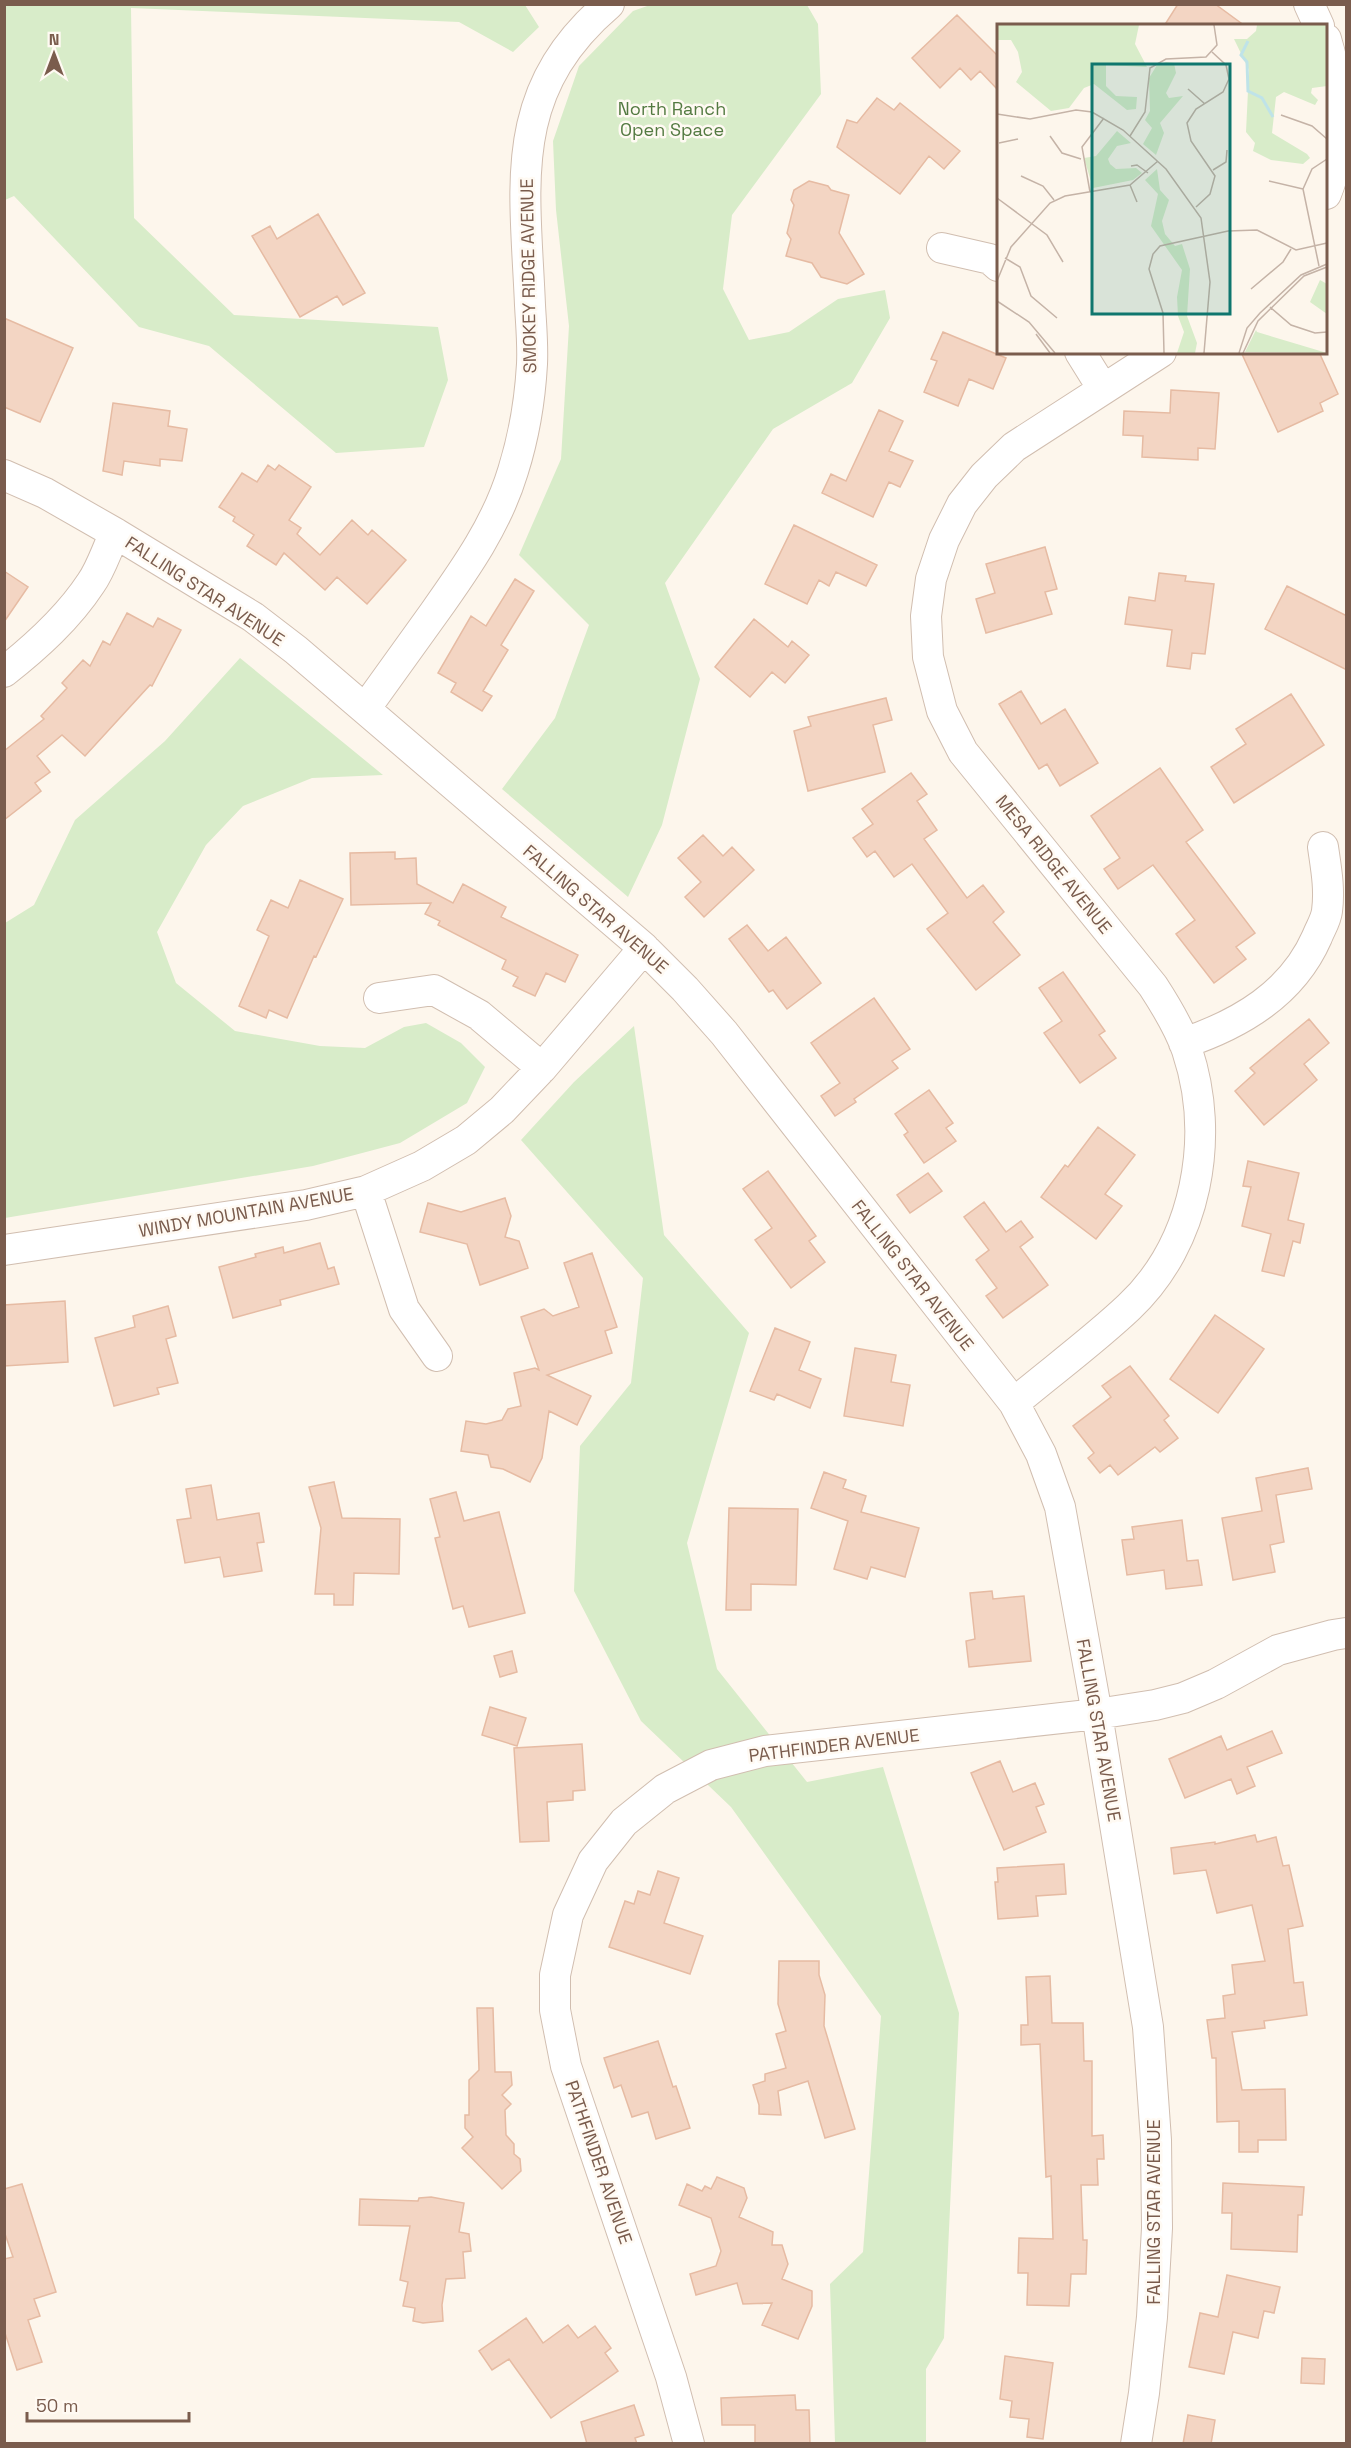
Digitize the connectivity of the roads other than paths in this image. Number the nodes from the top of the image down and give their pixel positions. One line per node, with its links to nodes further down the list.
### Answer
1 (609, 4): 14 (street, SMOKEY RIDGE AVENUE)
2 (1309, 4): 3 (street)
3 (1318, 24)
4 (1327, 42): 5 (street)
5 (1327, 190)
6 (942, 249): 7 (street)
7 (997, 264)
8 (1081, 354): 10 (street)
9 (1158, 354): 10 (street, MESA RIDGE AVENUE)
10 (1103, 389): 18 (street, MESA RIDGE AVENUE)
11 (4, 475): 12 (street, FALLING STAR AVENUE)
12 (115, 533): 13 (street); 14 (street, FALLING STAR AVENUE)
13 (4, 672)
14 (365, 709): 16 (street, FALLING STAR AVENUE)
15 (1323, 847): 18 (street)
16 (644, 948): 19 (street, WINDY MOUNTAIN AVENUE); 23 (street, FALLING STAR AVENUE)
17 (379, 998): 19 (street)
18 (1184, 1043): 23 (street, MESA RIDGE AVENUE)
19 (542, 1068): 20 (street, WINDY MOUNTAIN AVENUE)
20 (366, 1191): 21 (street, WINDY MOUNTAIN AVENUE); 22 (street)
21 (4, 1250)
22 (437, 1356)
23 (1014, 1403): 25 (street, FALLING STAR AVENUE)
24 (1347, 1633): 25 (street, PATHFINDER AVENUE)
25 (1097, 1714): 26 (street, PATHFINDER AVENUE); 27 (street, FALLING STAR AVENUE)
26 (689, 2444)
27 (1136, 2444)

